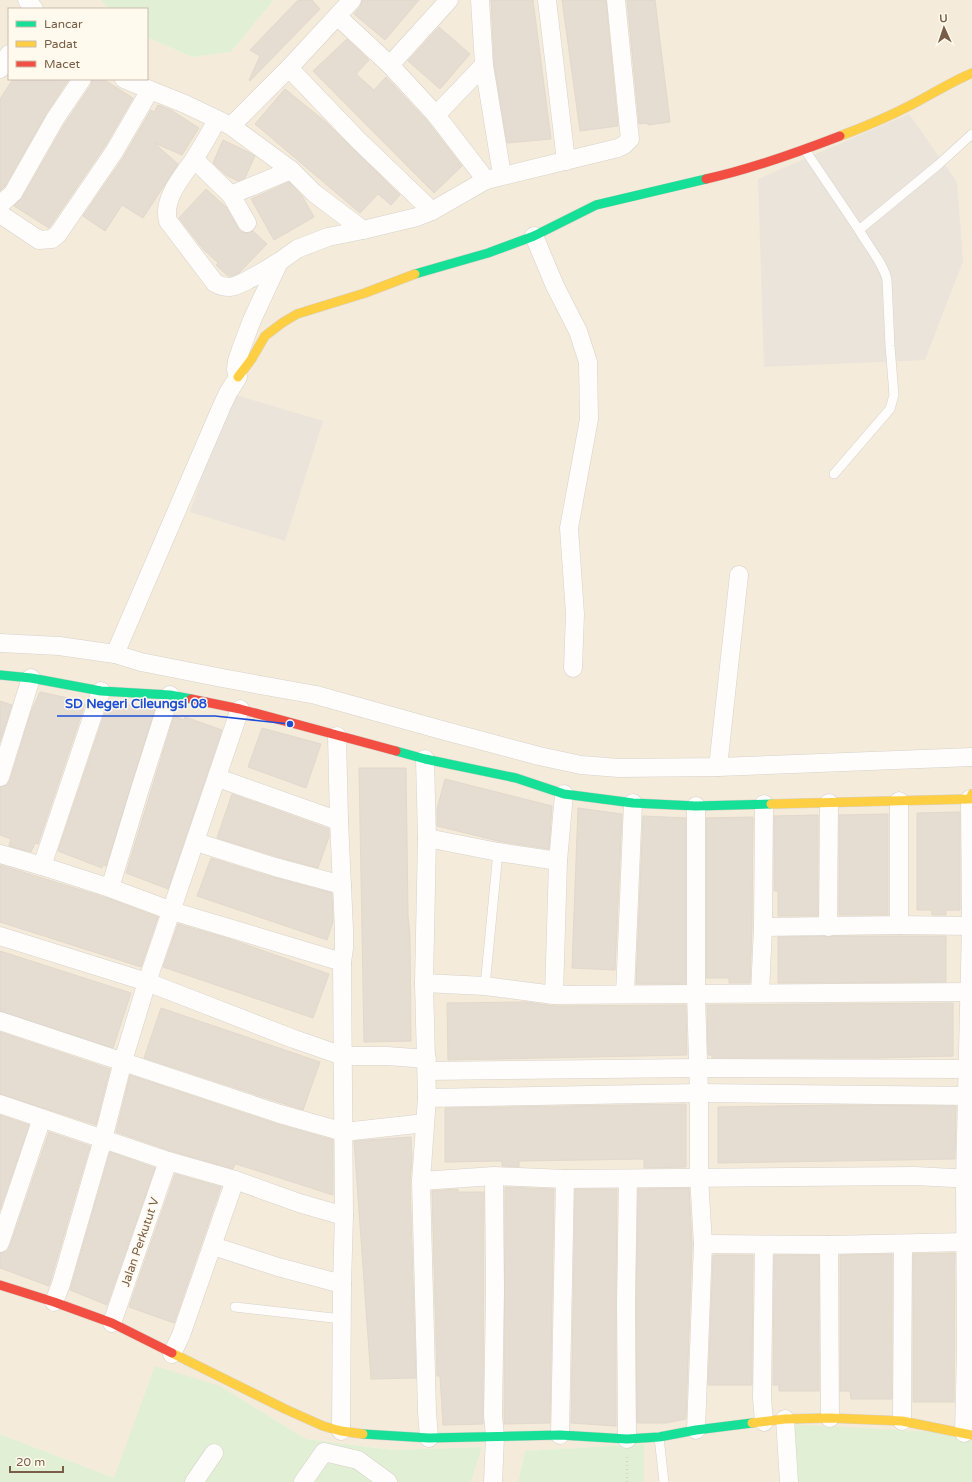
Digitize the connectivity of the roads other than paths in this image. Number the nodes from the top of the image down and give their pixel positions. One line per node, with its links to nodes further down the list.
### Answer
1 (27, 0): 7 (street)
2 (352, 0): 8 (street)
3 (449, 0): 9 (street)
4 (480, 0): 10 (street)
5 (547, 0): 21 (street)
6 (616, 0): 21 (street)
7 (33, 8)
8 (337, 16): 9 (street); 11 (street)
9 (390, 65): 16 (street)
10 (484, 65): 16 (street); 23 (street)
11 (289, 68): 17 (street); 26 (street)
12 (972, 73): 19 (street)
13 (81, 80): 25 (street)
14 (126, 80): 15 (street)
15 (150, 90): 17 (street); 27 (street)
16 (436, 115): 23 (street)
17 (224, 123): 20 (street); 22 (street)
18 (972, 134): 30 (lane)
19 (805, 150): 30 (lane); 31 (street)
20 (194, 159): 24 (street); 32 (street)
21 (566, 161): 23 (street)
22 (290, 170): 24 (street); 29 (street)
23 (494, 177): 26 (street)
24 (231, 196): 28 (street)
25 (0, 205)
26 (432, 211): 29 (street)
27 (0, 214)
28 (247, 223)
29 (363, 230): 32 (street)
30 (859, 230): 34 (lane)
31 (534, 236): 33 (street); 38 (street)
32 (279, 262): 33 (street)
33 (238, 377): 37 (street)
34 (834, 474)
35 (739, 574): 47 (street)
36 (0, 643): 37 (street)
37 (116, 654): 47 (street)
38 (573, 668)
39 (0, 675): 40 (street)
40 (31, 678): 41 (street); 48 (street)
41 (101, 691): 42 (street); 63 (street)
42 (170, 695): 43 (street); 65 (street)
43 (240, 710): 44 (street); 49 (street)
44 (337, 736): 46 (street); 57 (street)
45 (972, 757): 47 (street)
46 (425, 759): 50 (street); 58 (street)
47 (718, 767)
48 (0, 777)
49 (218, 778): 57 (street); 59 (street)
50 (564, 794): 53 (street); 62 (street)
51 (971, 796): 52 (street); 68 (street)
52 (899, 801): 54 (street); 67 (street)
53 (633, 803): 56 (street); 78 (street)
54 (829, 803): 55 (street); 70 (street)
55 (764, 804): 56 (street); 69 (street)
56 (696, 806): 79 (street)
57 (339, 821): 64 (street)
58 (427, 838): 60 (street); 74 (street)
59 (196, 842): 64 (street); 66 (street)
60 (498, 852): 62 (street); 75 (lane)
61 (0, 854): 63 (street)
62 (558, 861): 80 (street)
63 (42, 866): 65 (street)
64 (342, 885): 72 (street)
65 (110, 888): 66 (street)
66 (172, 911): 72 (street); 73 (street)
67 (899, 925): 68 (street); 70 (street)
68 (971, 926): 76 (street)
69 (763, 927): 70 (street); 77 (street)
70 (828, 927)
71 (0, 936): 73 (street)
72 (342, 962): 82 (street)
73 (147, 982): 82 (street); 83 (street)
74 (424, 983): 75 (street); 84 (street)
75 (485, 986): 80 (street)
76 (970, 992): 77 (street); 86 (street)
77 (760, 993): 79 (street)
78 (625, 994): 79 (street); 80 (street)
79 (696, 994): 85 (street)
80 (554, 996)
81 (0, 1021): 83 (street)
82 (343, 1056): 84 (street); 93 (street)
83 (123, 1061): 93 (street); 94 (street)
84 (427, 1065): 85 (street); 89 (street)
85 (698, 1068): 86 (street); 87 (street)
86 (970, 1069): 88 (street)
87 (699, 1094): 88 (street); 89 (street); 97 (street)
88 (970, 1096): 100 (street)
89 (428, 1098): 92 (street)
90 (0, 1104): 91 (street)
91 (42, 1118): 94 (street); 105 (street)
92 (425, 1123): 93 (street); 102 (street)
93 (344, 1132): 103 (street)
94 (103, 1138): 95 (street); 113 (street)
95 (168, 1161): 101 (street); 117 (street, Jalan Perkutut V)
96 (494, 1176): 98 (street); 102 (street); 128 (street)
97 (699, 1177): 99 (street); 100 (street); 106 (street)
98 (565, 1179): 99 (street); 127 (street)
99 (628, 1179): 131 (street)
100 (969, 1179): 104 (street)
101 (235, 1180): 103 (street); 110 (street)
102 (421, 1181): 130 (street)
103 (344, 1216): 111 (street)
104 (967, 1242): 107 (street); 114 (street)
105 (0, 1243)
106 (703, 1244): 108 (street); 125 (street)
107 (903, 1244): 109 (street); 121 (street)
108 (764, 1245): 109 (street); 122 (street)
109 (829, 1245): 119 (street)
110 (213, 1246): 111 (street); 118 (street)
111 (342, 1284): 116 (street)
112 (0, 1285): 113 (street)
113 (54, 1302): 117 (street)
114 (969, 1305): 126 (street)
115 (235, 1307): 116 (lane)
116 (342, 1319): 124 (street)
117 (112, 1323): 118 (street)
118 (172, 1354): 123 (street)
119 (830, 1418): 120 (street); 121 (street)
120 (785, 1419): 122 (street); 139 (street)
121 (902, 1421): 126 (street)
122 (764, 1422): 125 (street)
123 (323, 1426): 124 (street); 132 (street)
124 (341, 1430): 130 (street)
125 (696, 1430): 129 (street)
126 (968, 1434)
127 (560, 1435): 128 (street); 131 (street)
128 (495, 1437): 130 (street); 137 (street)
129 (659, 1437): 131 (street); 138 (lane)
130 (430, 1438)
131 (627, 1439)
132 (324, 1452): 135 (street); 136 (street)
133 (214, 1453): 134 (street)
134 (194, 1482)
135 (303, 1482)
136 (388, 1482)
137 (492, 1482)
138 (664, 1482)
139 (789, 1482)

